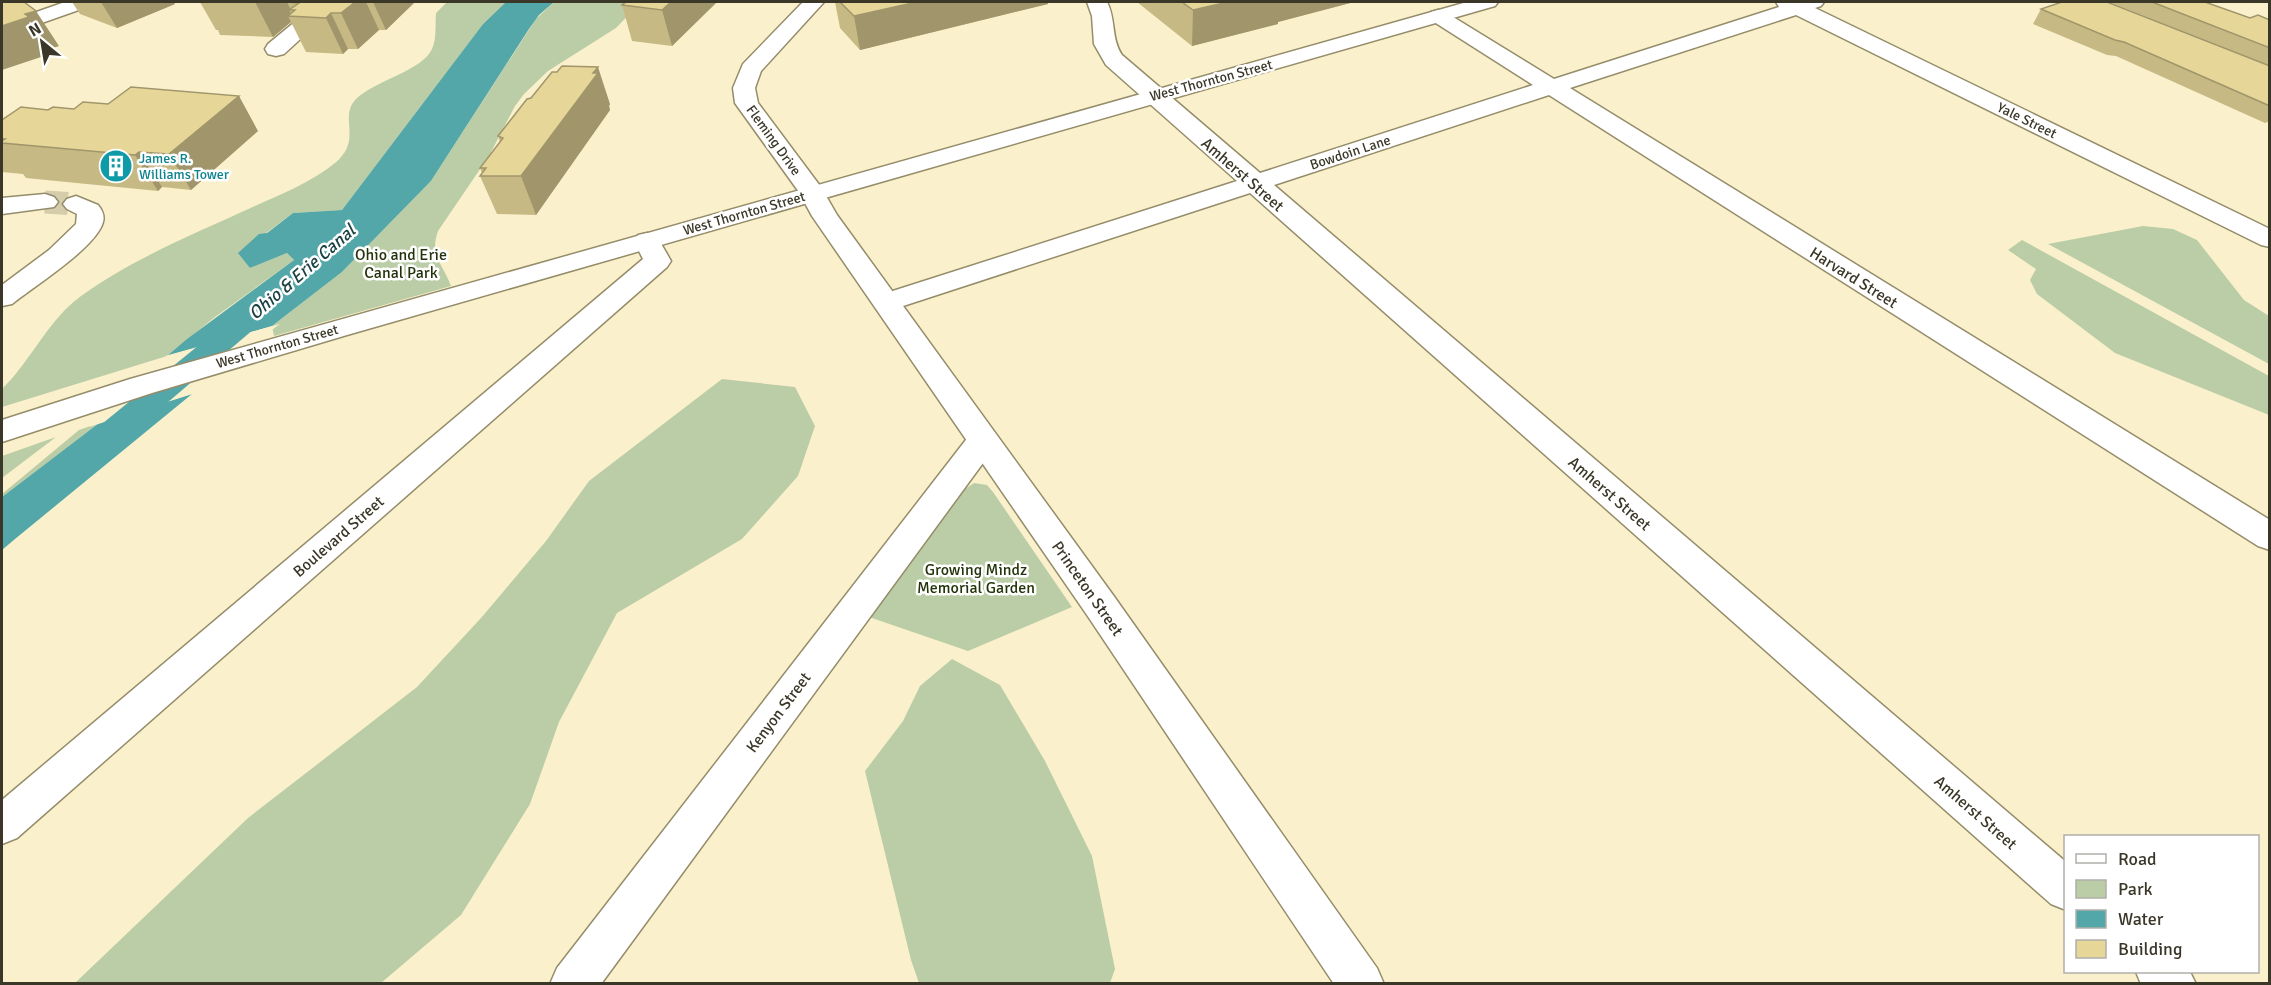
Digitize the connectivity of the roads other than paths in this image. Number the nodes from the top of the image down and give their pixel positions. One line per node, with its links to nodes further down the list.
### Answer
1 (84, 2): 8 (street)
2 (331, 2): 9 (street)
3 (814, 2): 13 (street, Fleming Drive)
4 (1097, 2): 11 (street, Amherst Street)
5 (1488, 2): 7 (street, West Thornton Street)
6 (1798, 3): 10 (street, Bowdoin Lane); 17 (street, Yale Street)
7 (1438, 16): 10 (street, Harvard Street); 11 (street, West Thornton Street)
8 (2, 31)
9 (276, 49)
10 (1551, 87): 12 (street, Bowdoin Lane); 23 (street, Harvard Street)
11 (1155, 95): 12 (street, Amherst Street); 13 (street, West Thornton Street)
12 (1254, 183): 20 (street, Bowdoin Lane); 25 (street, Amherst Street)
13 (813, 194): 18 (street, West Thornton Street); 20 (street, Princeton Street)
14 (45, 201): 16 (street)
15 (76, 204): 19 (street)
16 (2, 206)
17 (2270, 239)
18 (647, 241): 21 (street, West Thornton Street); 24 (street, Boulevard Street)
19 (2, 298)
20 (886, 302): 22 (street, Princeton Street)
21 (2, 430)
22 (983, 440): 27 (street, Kenyon Street); 28 (street, Princeton Street)
23 (2270, 537)
24 (2, 825)
25 (2064, 888)
26 (2160, 973): 29 (street)
27 (573, 983)
28 (1361, 984)
29 (2173, 984)

